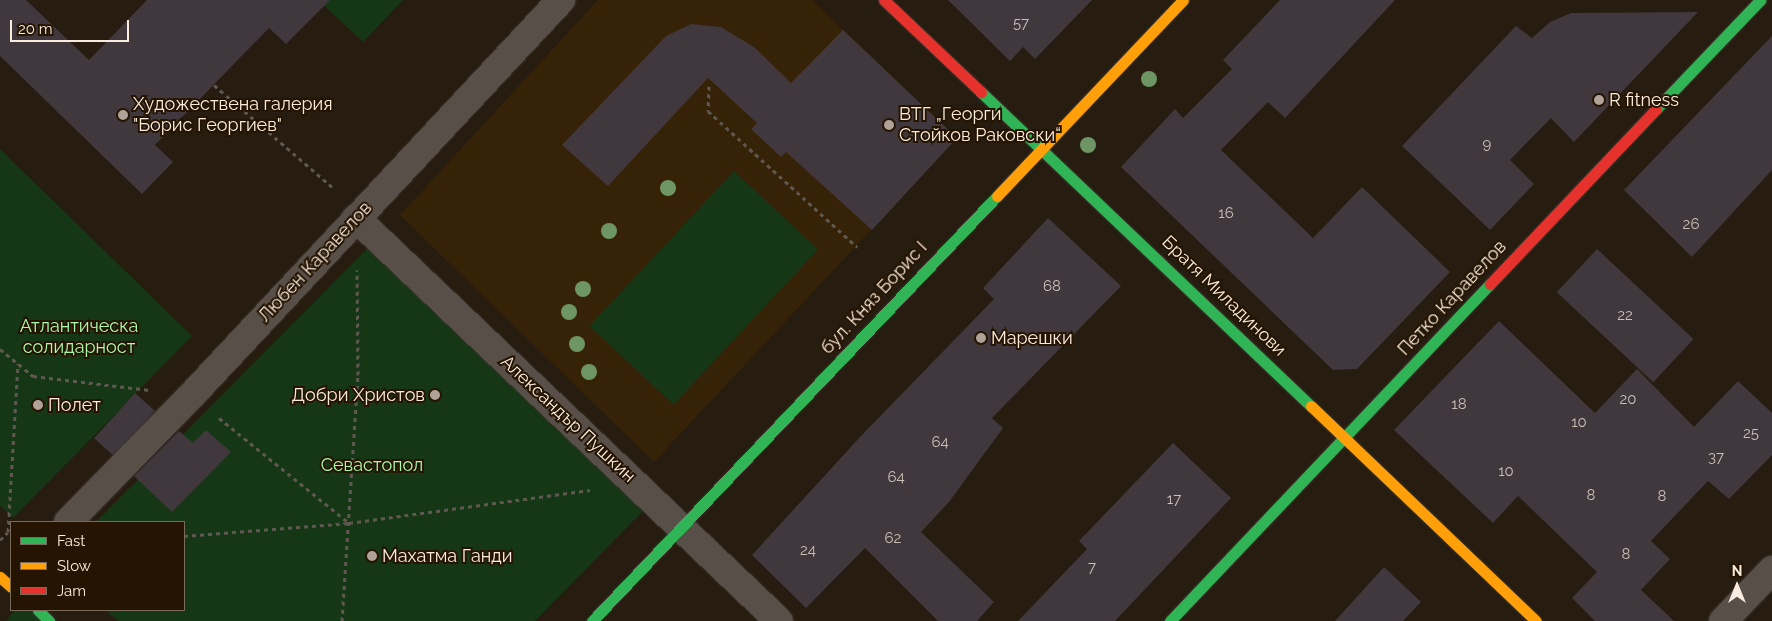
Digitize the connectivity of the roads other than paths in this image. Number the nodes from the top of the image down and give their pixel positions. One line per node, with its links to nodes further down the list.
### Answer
1 (561, 0): 6 (street, Любен Каравелов)
2 (884, 0): 5 (street, Братя Миладинови)
3 (1183, 0): 5 (street, бул. Княз Борис I)
4 (1760, 0): 7 (street, Петко Каравелов)
5 (1042, 147): 7 (street, Братя Миладинови); 9 (street, бул. Княз Борис I)
6 (356, 218): 8 (street, Любен Каравелов); 9 (street, Александър Пушкин)
7 (1345, 437): 15 (street, Петко Каравелов); 16 (street, Братя Миладинови)
8 (69, 521)
9 (683, 526): 13 (street, бул. Княз Борис I); 14 (street, Александър Пушкин)
10 (1772, 570): 17 (street)
11 (39, 611): 12 (street)
12 (49, 621)
13 (592, 621)
14 (779, 621)
15 (1170, 621)
16 (1536, 621)
17 (1723, 621)

